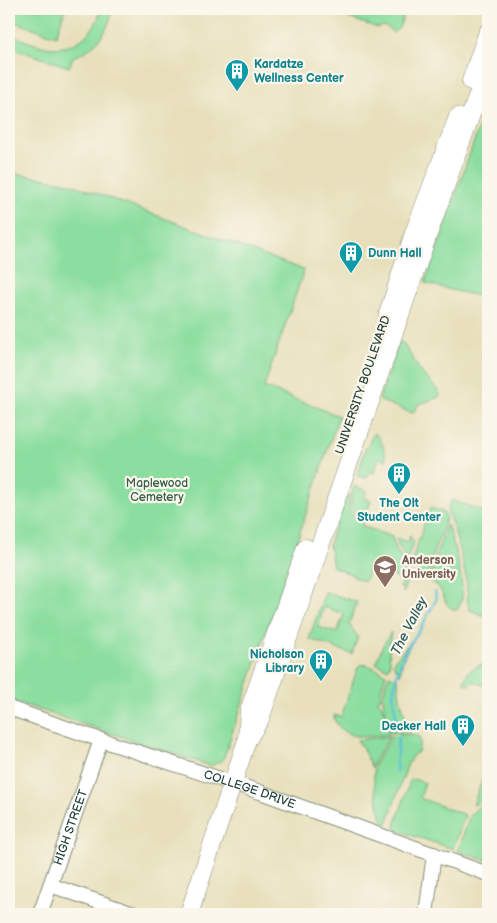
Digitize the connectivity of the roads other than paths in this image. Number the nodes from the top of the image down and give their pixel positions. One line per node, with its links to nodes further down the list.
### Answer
1 (488, 32): 3 (main road, UNIVERSITY BOULEVARD)
2 (488, 66): 3 (main road, UNIVERSITY BOULEVARD)
3 (361, 409): 6 (main road, UNIVERSITY BOULEVARD)
4 (9, 708): 5 (street, COLLEGE DRIVE)
5 (101, 740): 6 (street, COLLEGE DRIVE); 9 (street, HIGH STREET)
6 (232, 783): 7 (street, COLLEGE DRIVE); 12 (main road, UNIVERSITY BOULEVARD)
7 (434, 854): 8 (street, COLLEGE DRIVE); 13 (street)
8 (488, 874)
9 (50, 885): 10 (street, HIGH STREET); 11 (street)
10 (40, 914)
11 (134, 914)
12 (189, 914)
13 (426, 914)

